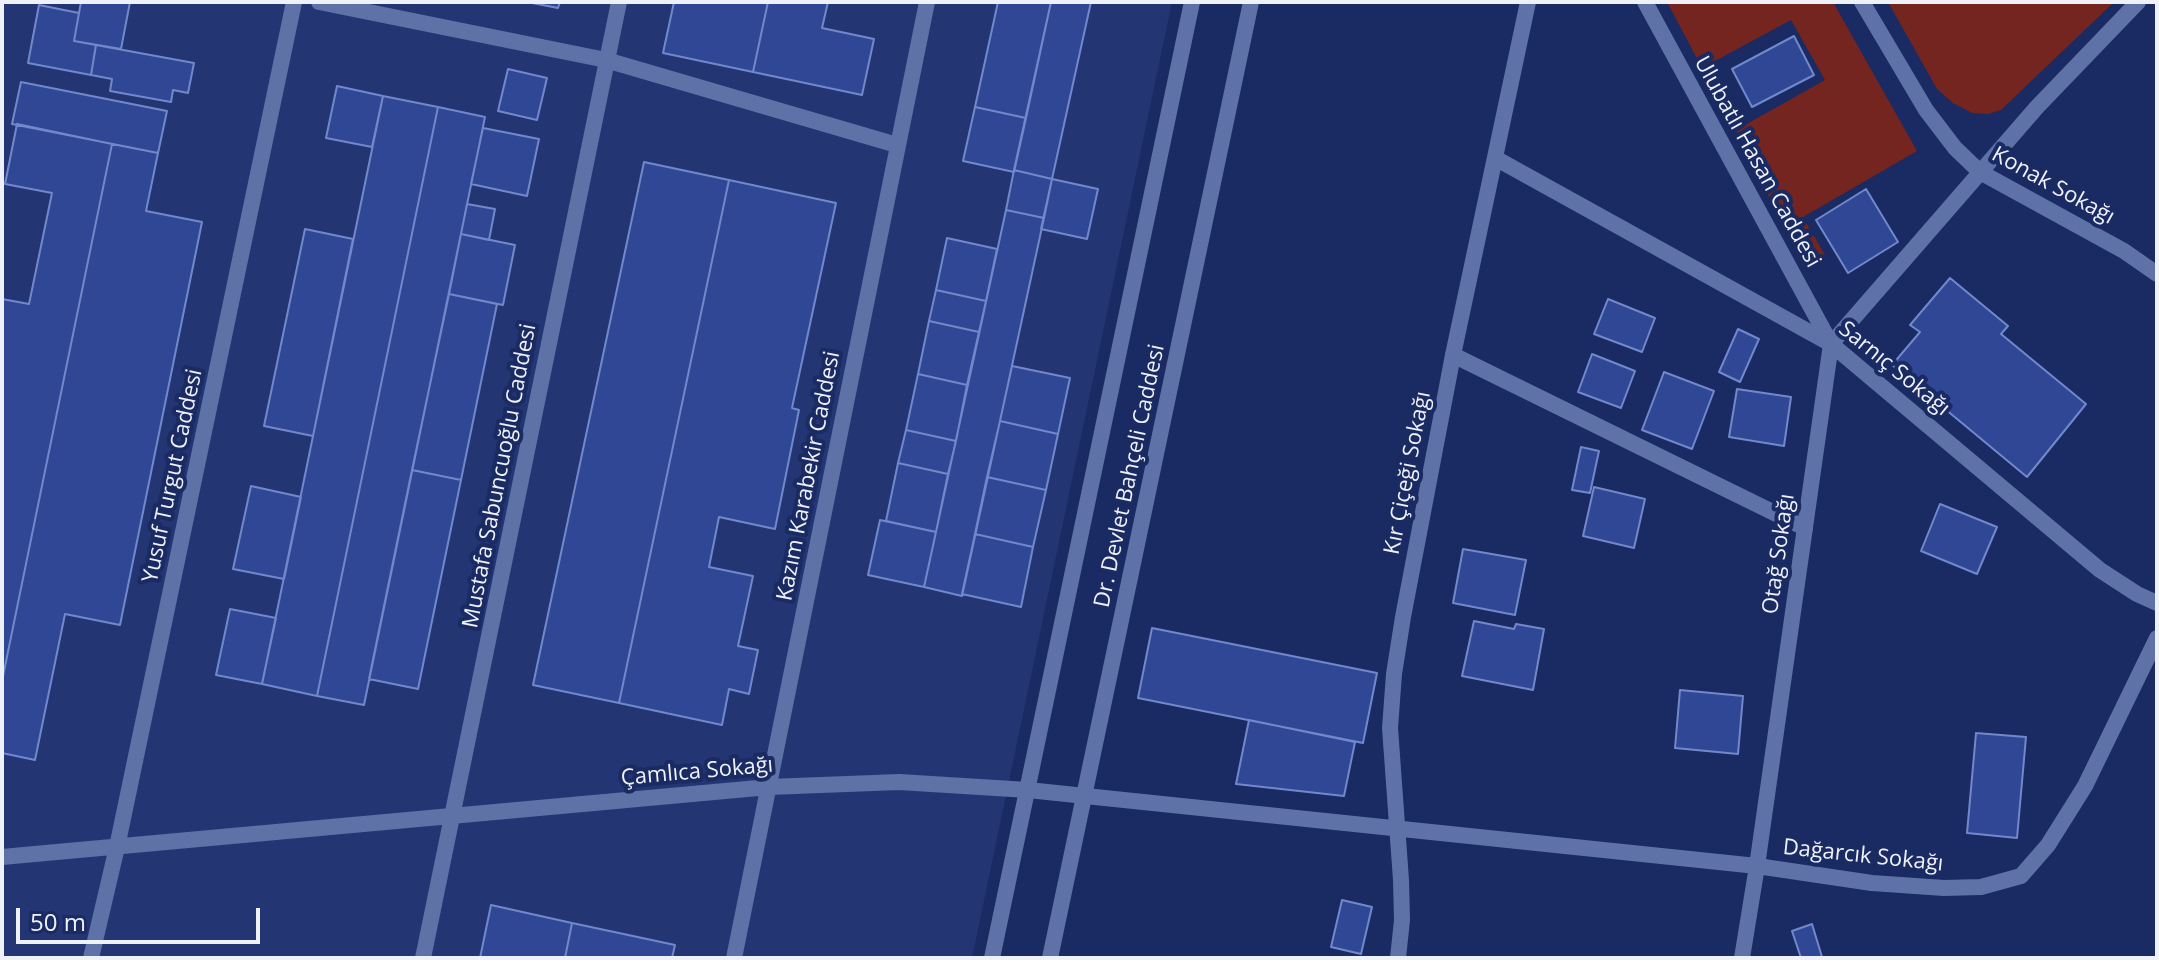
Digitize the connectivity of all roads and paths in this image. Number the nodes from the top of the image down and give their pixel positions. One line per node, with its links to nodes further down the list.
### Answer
1 (294, 2): 26 (street, Yusuf Turgut Caddesi)
2 (319, 2): 11 (street)
3 (619, 2): 11 (street, Mustafa Sabuncuoğlu Caddesi)
4 (927, 2): 12 (street, Kazım Karabekir Caddesi)
5 (1192, 2): 22 (street, Dr. Devlet Bahçeli Caddesi)
6 (1251, 2): 23 (street, Dr. Devlet Bahçeli Caddesi)
7 (1528, 2): 13 (street, Kır Çiçeği Sokağı)
8 (1645, 2): 16 (street, Ulubatlı Hasan Caddesi)
9 (1862, 2): 14 (street, Konak Sokağı)
10 (2138, 2): 14 (street)
11 (606, 60): 12 (street); 24 (street, Mustafa Sabuncuoğlu Caddesi)
12 (897, 145): 21 (street, Kazım Karabekir Caddesi)
13 (1495, 158): 16 (street, Sarnıç Sokağı); 17 (street, Kır Çiçeği Sokağı)
14 (1980, 172): 15 (street, Konak Sokağı); 16 (street)
15 (2157, 274)
16 (1831, 344): 18 (street, Otağ Sokağı); 19 (street, Sarnıç Sokağı)
17 (1453, 355): 18 (street); 25 (street, Kır Çiçeği Sokağı)
18 (1805, 528): 28 (street, Otağ Sokağı)
19 (2157, 603)
20 (2157, 638): 28 (street, Dağarcık Sokağı)
21 (769, 787): 22 (street, Çamlıca Sokağı); 24 (street, Çamlıca Sokağı); 31 (street, Kazım Karabekir Caddesi)
22 (1028, 790): 23 (street, Çamlıca Sokağı); 32 (street, Dr. Devlet Bahçeli Caddesi)
23 (1085, 795): 25 (street, Çamlıca Sokağı); 33 (street, Dr. Devlet Bahçeli Caddesi)
24 (454, 816): 26 (street, Çamlıca Sokağı); 30 (street, Mustafa Sabuncuoğlu Caddesi)
25 (1396, 827): 28 (street); 34 (street, Kır Çiçeği Sokağı)
26 (117, 847): 27 (street, Çamlıca Sokağı); 29 (street, Yusuf Turgut Caddesi)
27 (2, 857)
28 (1757, 866): 35 (street, Dağarcık Sokağı)
29 (91, 958)
30 (423, 958)
31 (734, 958)
32 (992, 958)
33 (1050, 958)
34 (1398, 958)
35 (1742, 958)

